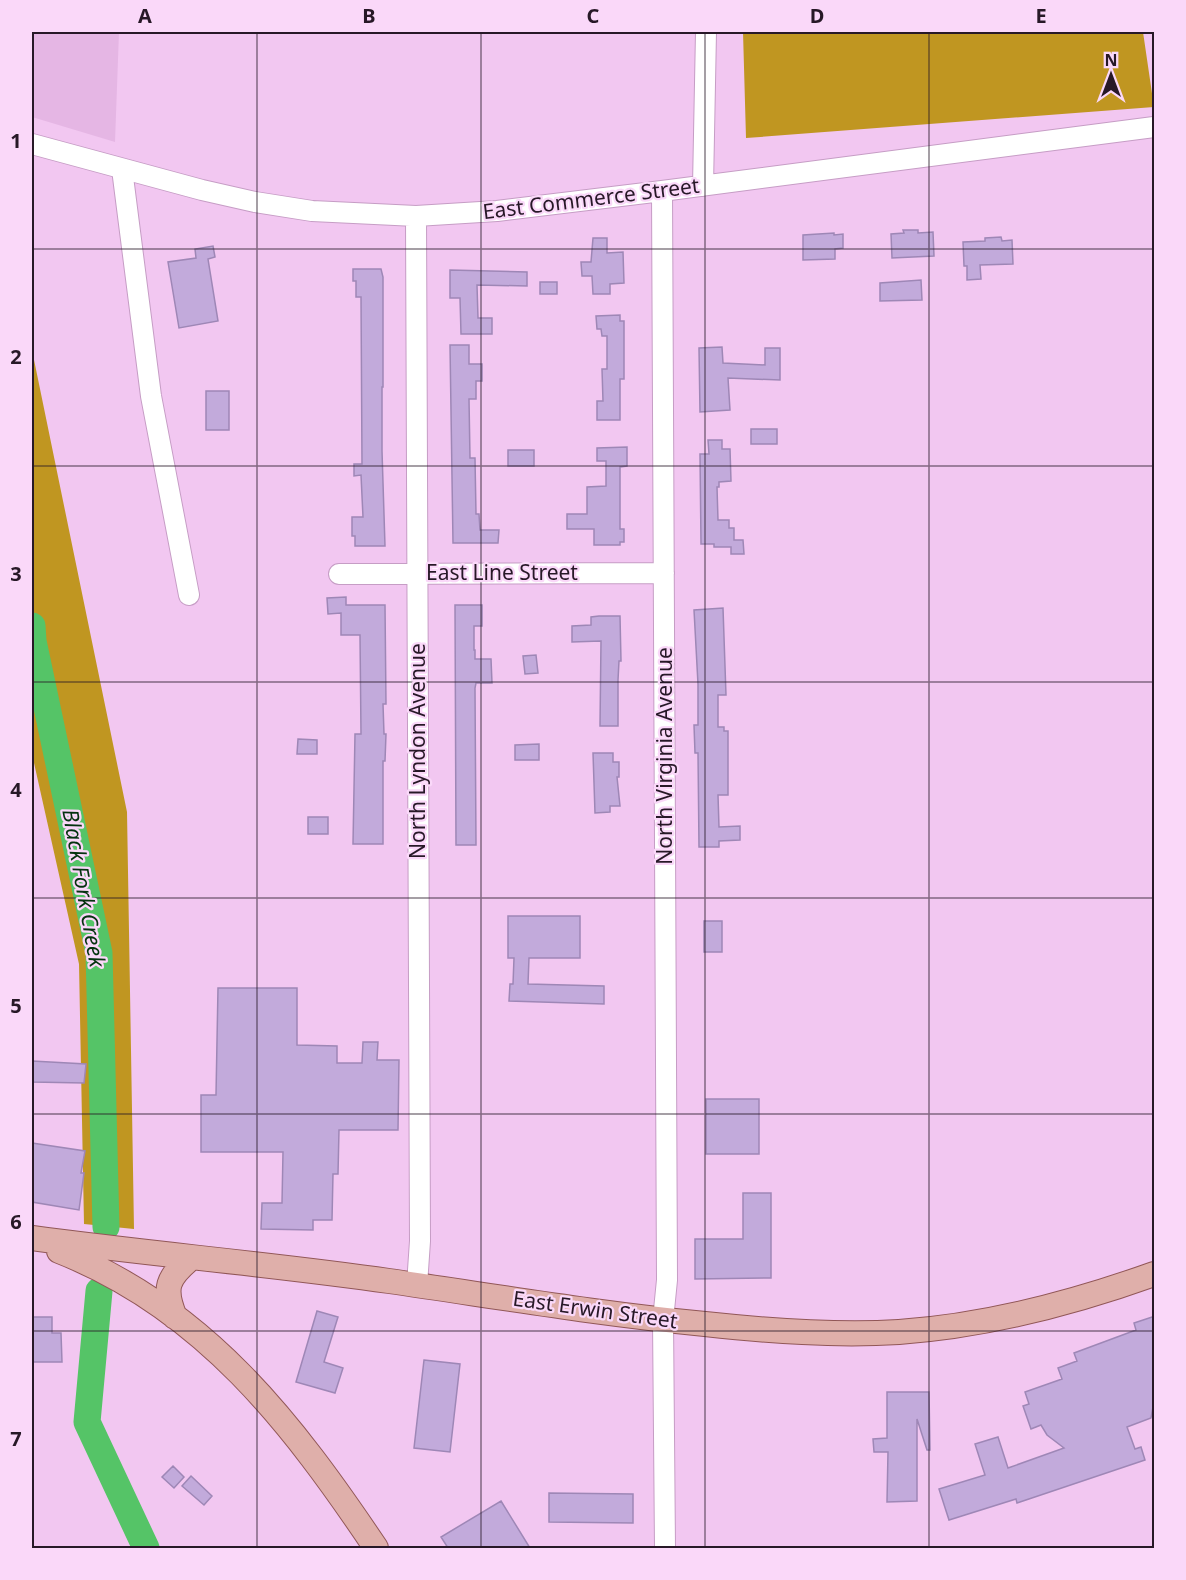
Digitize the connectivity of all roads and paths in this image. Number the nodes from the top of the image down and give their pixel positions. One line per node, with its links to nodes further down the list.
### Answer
1 (706, 32): 5 (street)
2 (1155, 127): 5 (street, East Commerce Street)
3 (32, 144): 4 (street, East Commerce Street)
4 (122, 169): 7 (street, East Commerce Street); 11 (street)
5 (703, 186): 6 (street, East Commerce Street)
6 (662, 191): 7 (street, East Commerce Street); 9 (street, North Virginia Avenue)
7 (416, 216): 8 (street, North Lyndon Avenue)
8 (417, 573): 9 (street, East Line Street); 10 (street, East Line Street); 15 (street, North Lyndon Avenue)
9 (664, 573): 17 (street, North Virginia Avenue)
10 (339, 574)
11 (189, 595)
12 (32, 1239): 13 (main road, East Erwin Street); 16 (main road)
13 (191, 1258): 15 (main road, East Erwin Street); 16 (main road)
14 (1155, 1274): 17 (main road, East Erwin Street)
15 (417, 1285): 17 (main road, East Erwin Street)
16 (176, 1317): 18 (main road)
17 (663, 1320): 19 (street, North Virginia Avenue)
18 (376, 1548)
19 (665, 1548)

